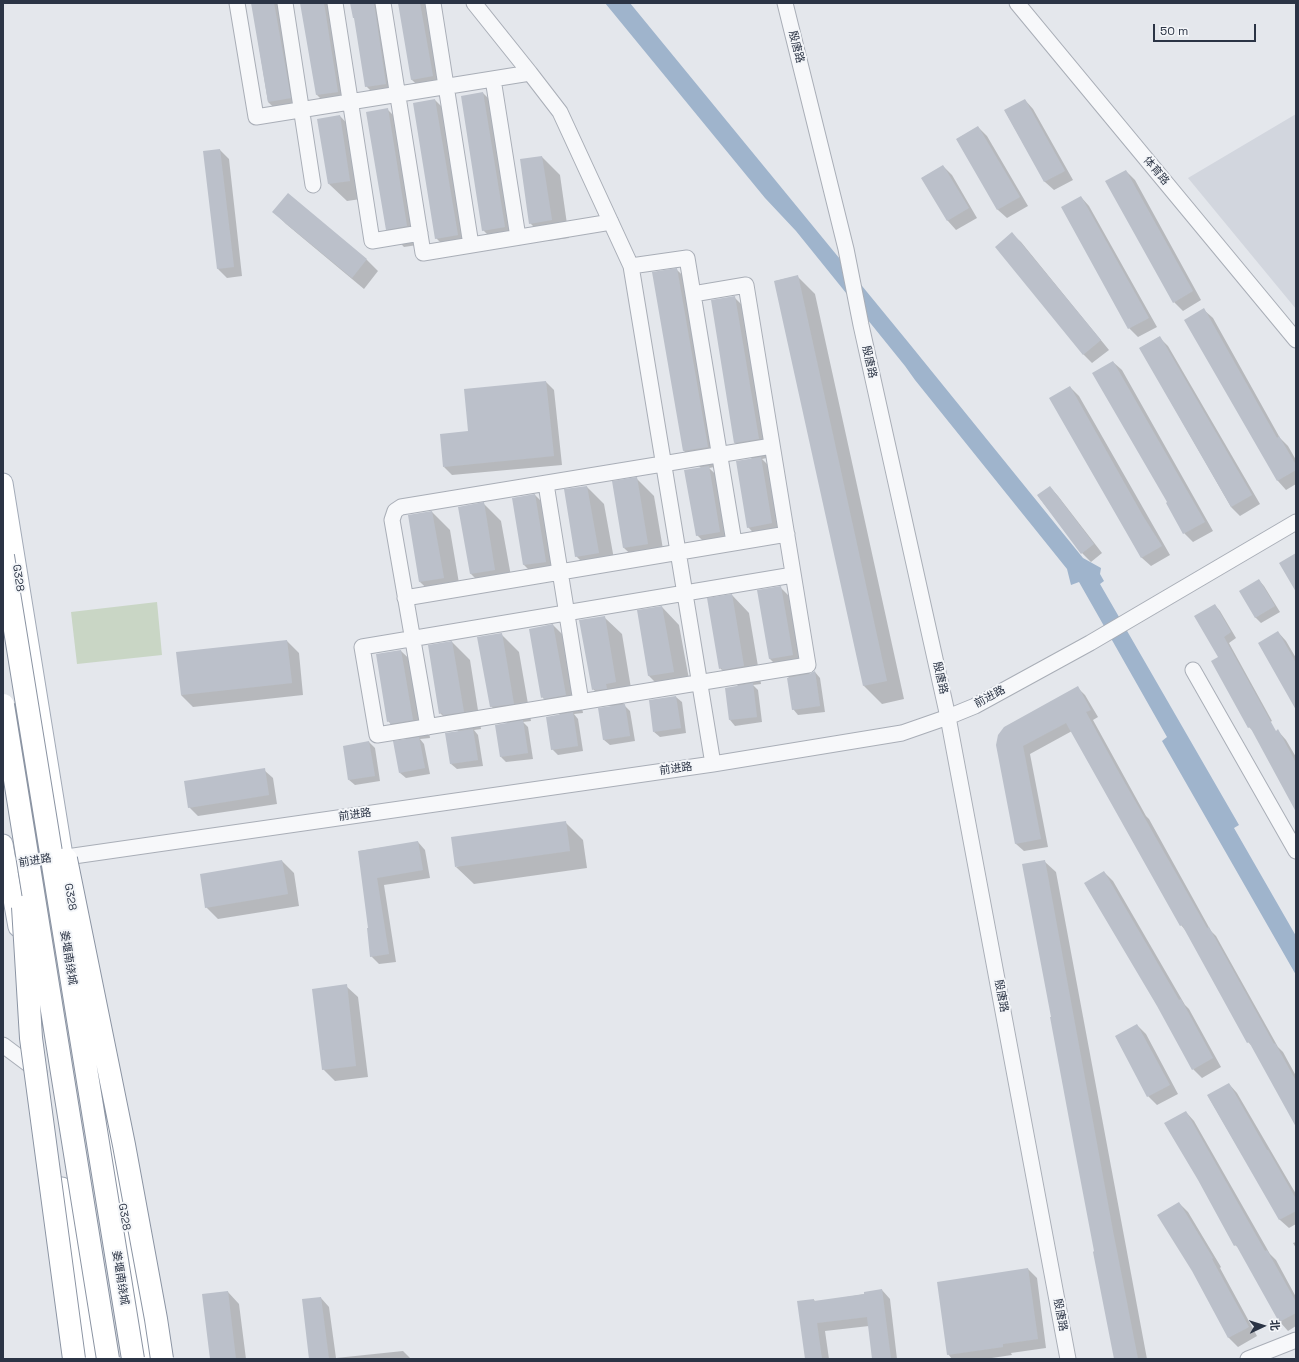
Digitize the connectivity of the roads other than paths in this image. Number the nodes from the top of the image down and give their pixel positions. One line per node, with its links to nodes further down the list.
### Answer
1 (237, 3): 14 (street)
2 (285, 3): 14 (street)
3 (334, 3): 13 (street)
4 (383, 3): 12 (street)
5 (433, 3): 11 (street)
6 (474, 3): 9 (street)
7 (785, 3): 44 (street, 殷唐路)
8 (1017, 3): 22 (street, 体育路)
9 (530, 73): 10 (street); 16 (street)
10 (493, 79): 11 (street); 18 (street)
11 (445, 87): 12 (street); 19 (street)
12 (398, 94): 13 (street); 17 (street)
13 (350, 102): 14 (street); 17 (street)
14 (302, 110): 15 (street)
15 (313, 185)
16 (610, 222): 18 (street); 20 (street)
17 (420, 233): 19 (street)
18 (518, 237): 19 (street)
19 (471, 245)
20 (631, 266): 21 (street); 25 (street)
21 (693, 294): 23 (street); 24 (street)
22 (1296, 340)
23 (772, 446): 24 (street); 29 (street)
24 (720, 455): 25 (street); 30 (street)
25 (663, 464): 27 (street); 31 (street)
26 (3, 483): 50 (main road, G328 / G328)
27 (546, 484): 33 (street); 37 (street)
28 (1296, 522): 44 (street, 前进路)
29 (787, 534): 30 (street); 34 (street)
30 (734, 542): 31 (street)
31 (678, 552): 33 (street); 36 (street)
32 (3, 556): 35 (highway, 姜堰南绕城, bridge)
33 (560, 572): 37 (street); 38 (street)
34 (793, 575): 36 (street); 41 (street)
35 (7, 581): 58 (highway, 姜堰南绕城, bridge); 60 (highway, bridge)
36 (685, 593): 38 (street); 41 (street)
37 (405, 598): 39 (street)
38 (566, 613): 39 (street); 42 (street)
39 (412, 639): 45 (street); 45 (street)
40 (1193, 670): 49 (street)
41 (699, 683): 42 (street); 46 (street)
42 (581, 702): 45 (street)
43 (3, 705): 47 (highway, bridge)
44 (948, 717): 46 (street, 前进路); 61 (street, 殷唐路)
45 (428, 727)
46 (713, 764): 50 (street, 前进路)
47 (14, 774): 55 (highway, bridge); 57 (highway, bridge)
48 (3, 844): 51 (main road)
49 (1296, 851)
50 (64, 857): 51 (street, 前进路); 59 (main road, G328 / G328)
51 (5, 867): 53 (main road)
52 (3, 1045): 53 (street)
53 (45, 1077): 56 (main road)
54 (1296, 1340): 62 (street)
55 (74, 1359)
56 (88, 1359)
57 (108, 1359)
58 (133, 1359)
59 (148, 1359)
60 (162, 1359)
61 (1068, 1359)
62 (1248, 1359)

